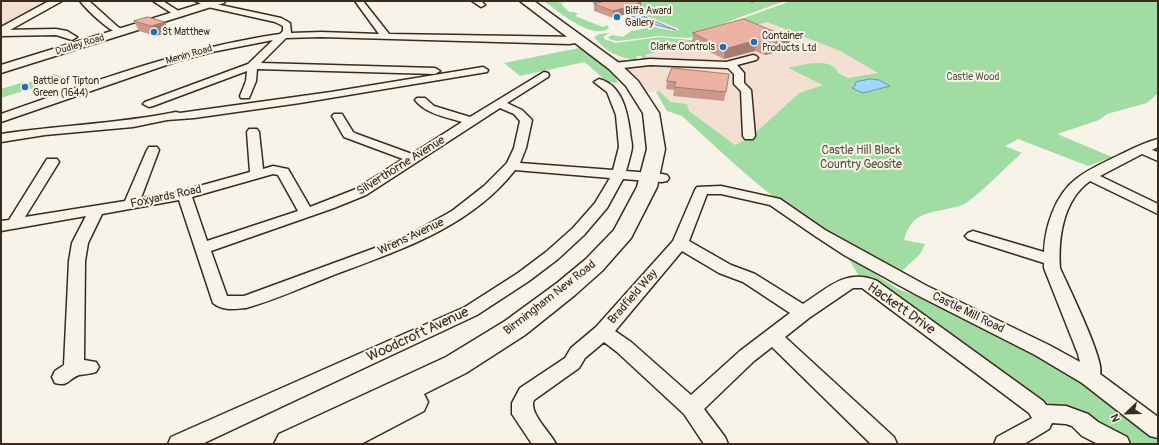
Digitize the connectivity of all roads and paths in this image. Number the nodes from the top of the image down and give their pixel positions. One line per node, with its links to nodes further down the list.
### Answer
1 (57, 1): 9 (main road)
2 (84, 1): 10 (street)
3 (157, 1): 8 (street)
4 (359, 1): 12 (street)
5 (526, 1): 14 (highway, Birmingham New Road)
6 (534, 1): 19 (highway, Birmingham New Road)
7 (209, 3): 8 (main road, Dudley Road); 11 (street)
8 (179, 14): 10 (main road, Dudley Road)
9 (2, 32): 13 (street)
10 (122, 32): 18 (main road, Dudley Road)
11 (284, 36): 12 (street, Menin Road); 17 (street); 26 (street, Menin Road)
12 (386, 37): 14 (street, Menin Road)
13 (72, 38)
14 (579, 40): 19 (highway, Birmingham New Road)
15 (753, 58): 16 (street)
16 (730, 64): 19 (street); 29 (street)
17 (252, 66): 21 (street); 23 (street); 30 (street)
18 (1, 69)
19 (612, 71): 39 (street, Woodcroft Avenue); 41 (highway, Birmingham New Road)
20 (544, 76): 24 (street, Silverthorne Avenue)
21 (245, 96)
22 (421, 99): 27 (street)
23 (149, 104)
24 (499, 104): 27 (street, Silverthorne Avenue); 37 (street, Wrens Avenue)
25 (338, 115): 35 (street)
26 (1, 118)
27 (472, 122): 35 (street, Silverthorne Avenue)
28 (252, 130): 38 (street)
29 (749, 136)
30 (1, 138)
31 (1158, 143): 33 (street)
32 (154, 148): 44 (street)
33 (1141, 149): 34 (street); 40 (street)
34 (1158, 157)
35 (414, 159): 47 (street, Silverthorne Avenue)
36 (53, 161): 48 (street)
37 (512, 166): 39 (street); 51 (street, Wrens Avenue)
38 (257, 174): 42 (street, Foxyards Road); 47 (street, Foxyards Road)
39 (619, 175): 41 (street); 61 (street, Woodcroft Avenue)
40 (1090, 176): 46 (street); 52 (street)
41 (657, 178): 62 (highway, Birmingham New Road); 63 (highway, Birmingham New Road)
42 (184, 195): 44 (street, Foxyards Road); 51 (street)
43 (775, 202): 50 (street, Bradfield Way); 57 (street, Castle Mill Road)
44 (131, 204): 45 (street, Foxyards Road)
45 (96, 210): 48 (street, Foxyards Road); 56 (street)
46 (1158, 210)
47 (306, 212): 51 (street, Silverthorne Avenue)
48 (7, 225)
49 (973, 236): 52 (street)
50 (680, 243): 53 (street); 54 (street, Bradfield Way)
51 (202, 248)
52 (1051, 260): 57 (street)
53 (803, 313): 55 (street, Hackett Drive); 59 (street, Hackett Drive)
54 (603, 332): 58 (street); 64 (street, Bradfield Way)
55 (772, 336): 58 (street, Hackett Drive); 66 (street)
56 (75, 371)
57 (1089, 377): 60 (street, Castle Mill Road)
58 (691, 408): 65 (street)
59 (1039, 410): 67 (street); 68 (street)
60 (1158, 429)
61 (179, 444)
62 (290, 444)
63 (330, 444)
64 (545, 444)
65 (717, 444)
66 (886, 444)
67 (1005, 444)
68 (1119, 444)

